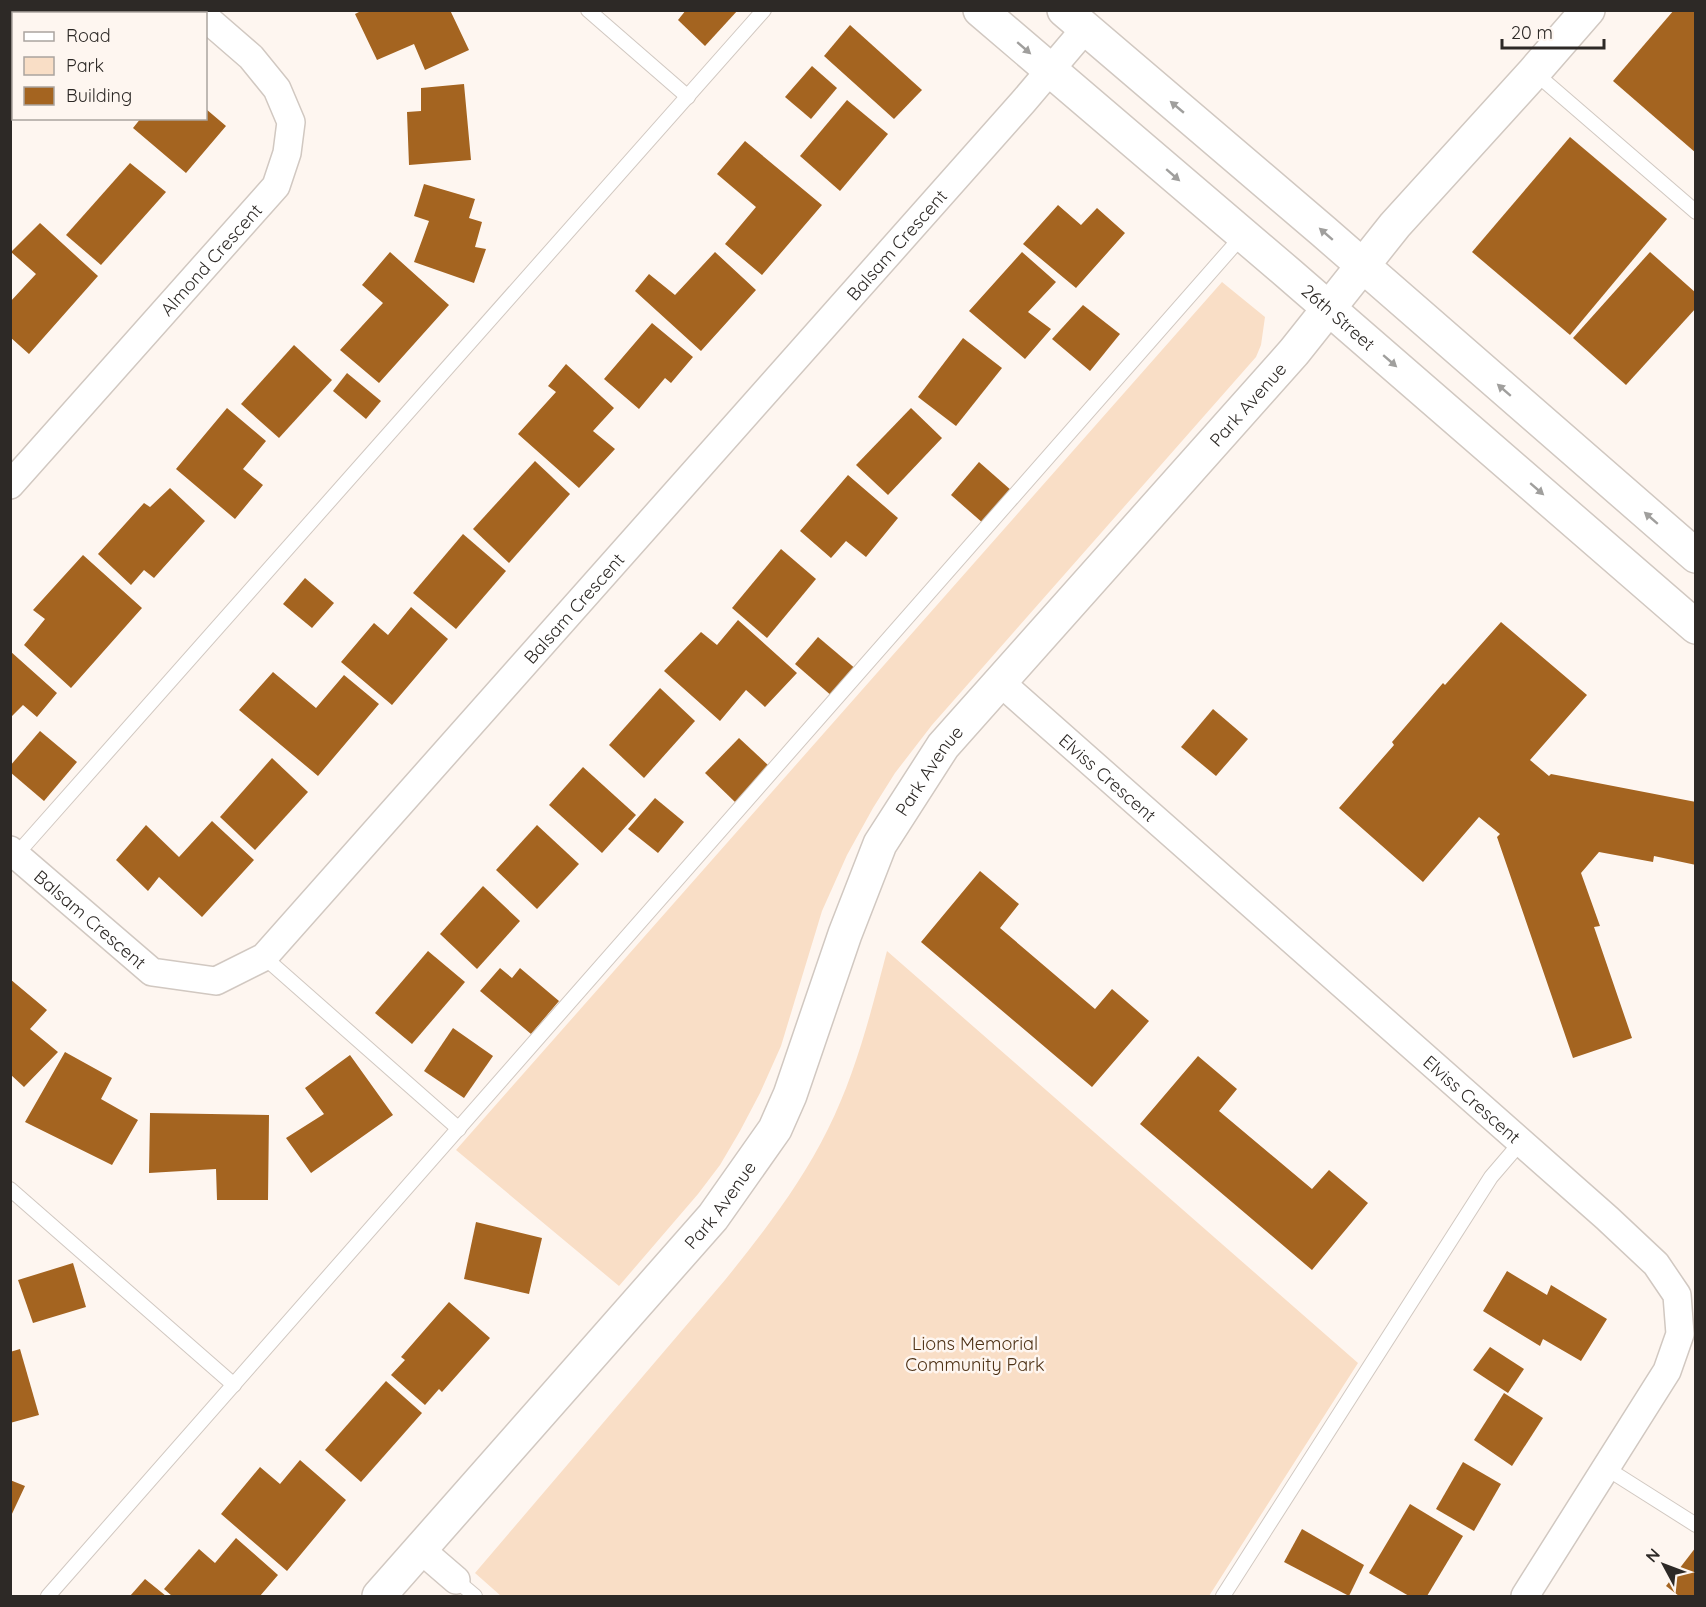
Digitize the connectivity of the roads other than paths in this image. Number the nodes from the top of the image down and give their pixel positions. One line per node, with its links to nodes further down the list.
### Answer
1 (588, 10): 9 (lane)
2 (764, 10): 9 (lane)
3 (980, 10): 7 (street, 26th Street, one-way to 7)
4 (1588, 10): 8 (street, Park Avenue)
5 (207, 19): 14 (street, Almond Crescent)
6 (1075, 20): 7 (street, Balsam Crescent); 12 (street, one-way to 6)
7 (1050, 70): 11 (street, 26th Street, one-way to 11); 19 (street, Balsam Crescent)
8 (1534, 72): 10 (lane); 12 (street, Park Avenue)
9 (688, 97): 18 (lane)
10 (1695, 212)
11 (1243, 235): 13 (street, 26th Street); 20 (lane)
12 (1362, 266): 13 (street, Park Avenue); 15 (street, one-way to 12)
13 (1328, 308): 16 (street, 26th Street, one-way to 16); 17 (street, Park Avenue)
14 (10, 485)
15 (1695, 556)
16 (1695, 627)
17 (1000, 682): 21 (street, Elviss Crescent); 26 (street, Park Avenue)
18 (13, 853): 19 (street, Balsam Crescent)
19 (264, 957): 20 (lane)
20 (459, 1129): 23 (lane)
21 (1521, 1143): 24 (street, Elviss Crescent); 30 (lane)
22 (10, 1189): 23 (lane)
23 (234, 1385): 28 (lane)
24 (1606, 1468): 25 (lane); 31 (street, Elviss Crescent)
25 (1695, 1525)
26 (420, 1549): 27 (street); 29 (street, Park Avenue)
27 (466, 1588)
28 (48, 1596)
29 (379, 1596)
30 (1223, 1596)
31 (1525, 1596)

